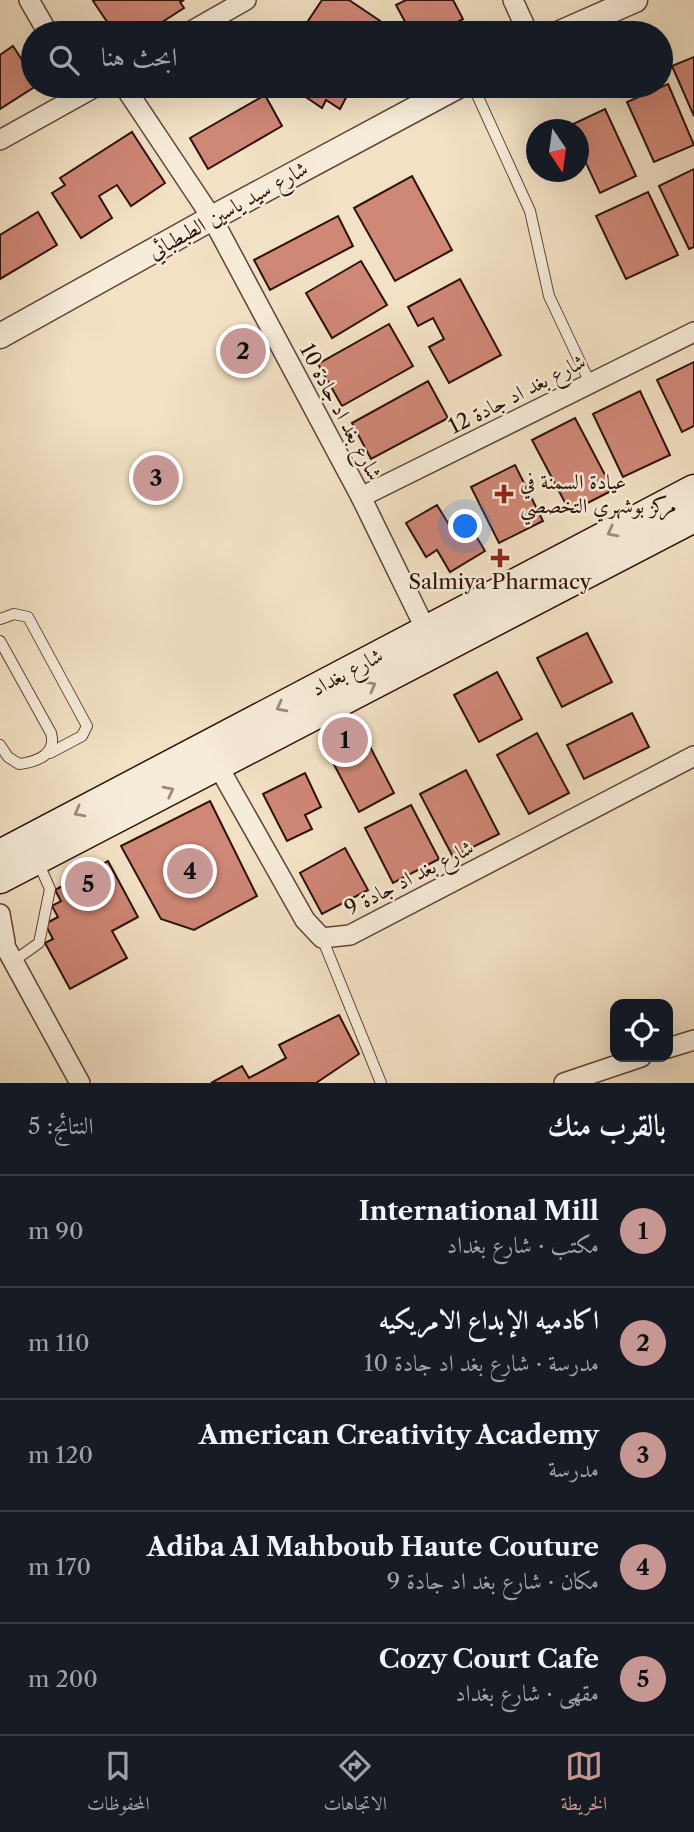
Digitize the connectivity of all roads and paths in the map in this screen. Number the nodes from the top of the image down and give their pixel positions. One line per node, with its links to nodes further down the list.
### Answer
1 (29, 0): 5 (street)
2 (246, 0): 6 (street)
3 (513, 0): 7 (street)
4 (635, 0): 8 (street)
5 (41, 21)
6 (209, 21)
7 (523, 21)
8 (587, 21)
9 (69, 98): 13 (street)
10 (132, 98): 14 (street, شارع بغد اد جادة 10)
11 (436, 98): 14 (street, شارع سيد ياسين الطبطبائي)
12 (478, 98): 17 (lane)
13 (0, 140)
14 (212, 218): 16 (street, شارع سيد ياسين الطبطبائي); 19 (street, شارع بغد اد جادة 10)
15 (694, 332): 17 (street, شارع بغد اد جادة 12)
16 (0, 336)
17 (590, 383): 19 (street, شارع بغد اد جادة 12)
18 (694, 489): 22 (main road, شارع بغداد, one-way to 22)
19 (361, 497): 22 (street, شارع بغد اد جادة 10)
20 (694, 518): 27 (main road, شارع بغداد, one-way to 20)
21 (0, 619): 25 (lane)
22 (426, 630): 28 (main road, شارع بغداد, one-way to 28)
23 (0, 641): 25 (lane)
24 (0, 745): 25 (lane)
25 (50, 752)
26 (694, 756): 31 (street, شارع بغد اد جادة 9)
27 (218, 766): 29 (main road, شارع بغداد, one-way to 27); 31 (street)
28 (1, 859): 29 (main road, شارع بغداد)
29 (37, 859): 33 (lane)
30 (0, 914): 32 (street)
31 (322, 938): 38 (lane)
32 (2, 939): 33 (street)
33 (15, 960): 37 (street)
34 (694, 1040): 35 (street)
35 (673, 1046)
36 (625, 1062): 39 (street)
37 (80, 1083)
38 (381, 1083)
39 (564, 1083)

